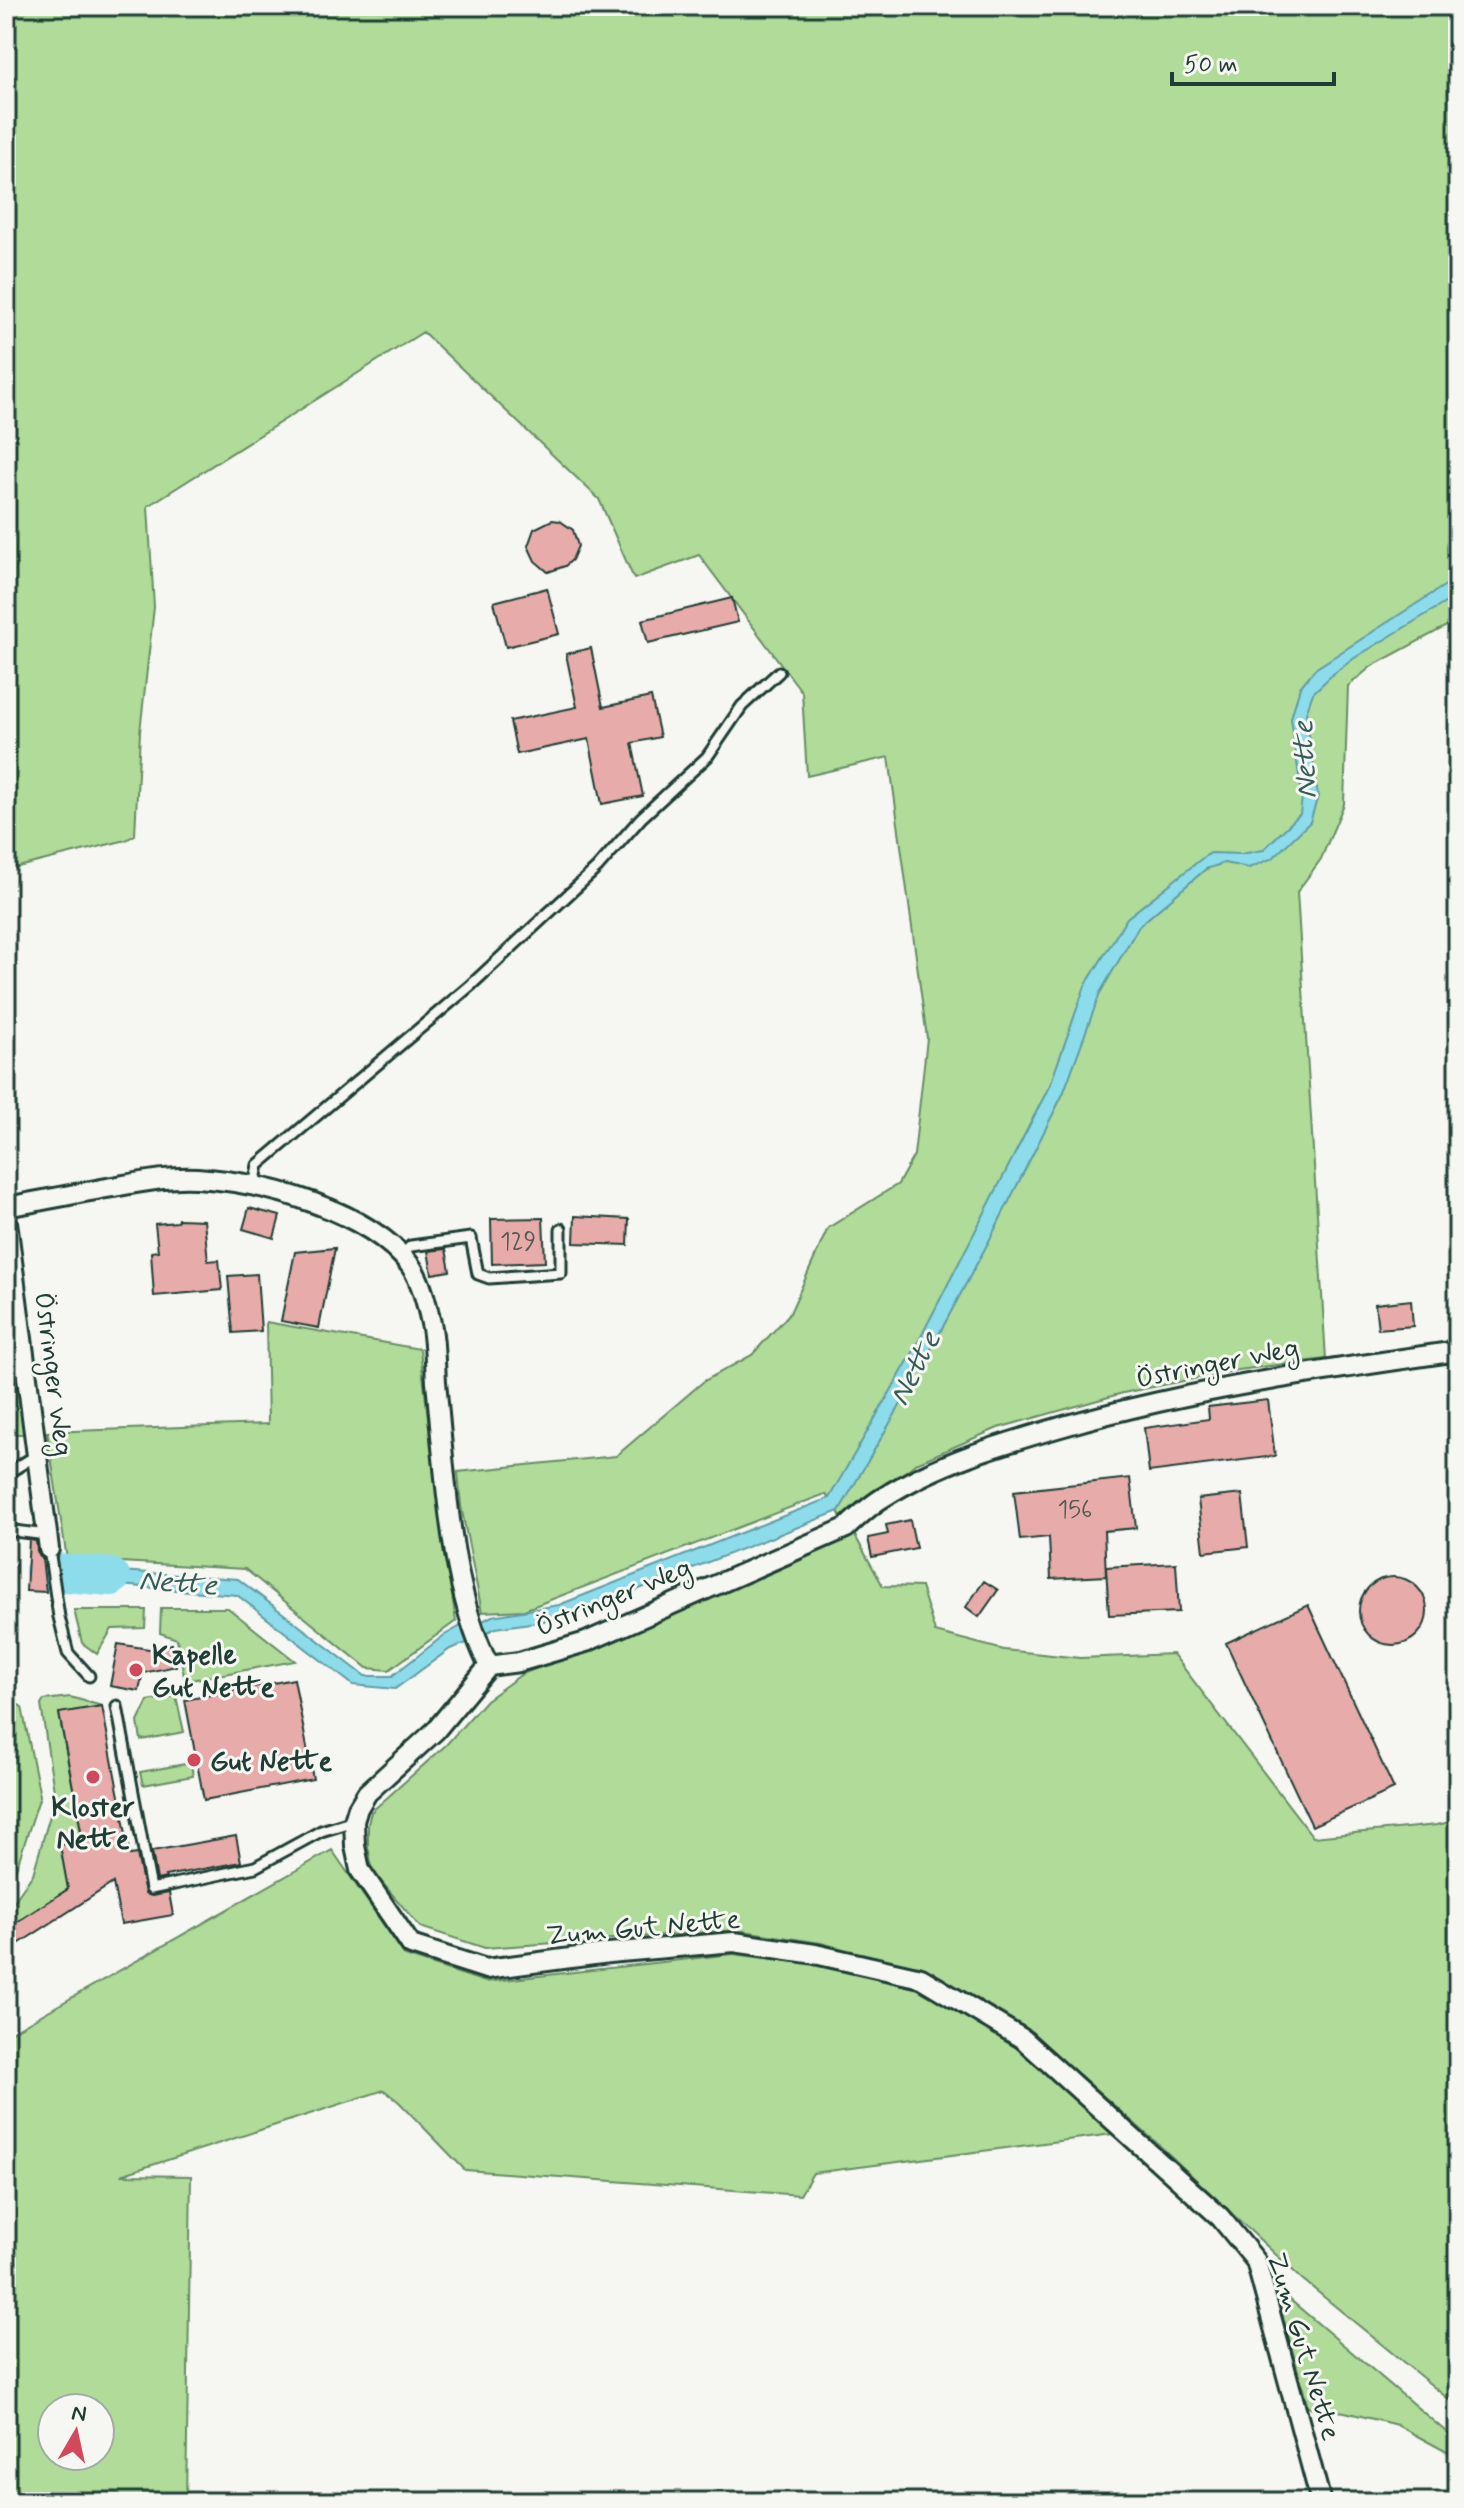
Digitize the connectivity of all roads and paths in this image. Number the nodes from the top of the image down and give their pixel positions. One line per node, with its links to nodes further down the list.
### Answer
1 (779, 672): 2 (lane)
2 (254, 1186): 3 (street); 6 (street)
3 (6, 1207)
4 (6, 1214): 8 (street, Östringer Weg)
5 (561, 1229): 6 (lane)
6 (401, 1255): 12 (street)
7 (1458, 1351): 12 (street, Östringer Weg)
8 (37, 1455): 9 (lane); 11 (street, Östringer Weg)
9 (6, 1474)
10 (6, 1530): 11 (lane)
11 (48, 1542): 13 (lane, Östringer Weg)
12 (489, 1666): 15 (street)
13 (89, 1676)
14 (117, 1706): 15 (lane)
15 (354, 1821): 16 (street, Zum Gut Nette)
16 (1321, 2502)

